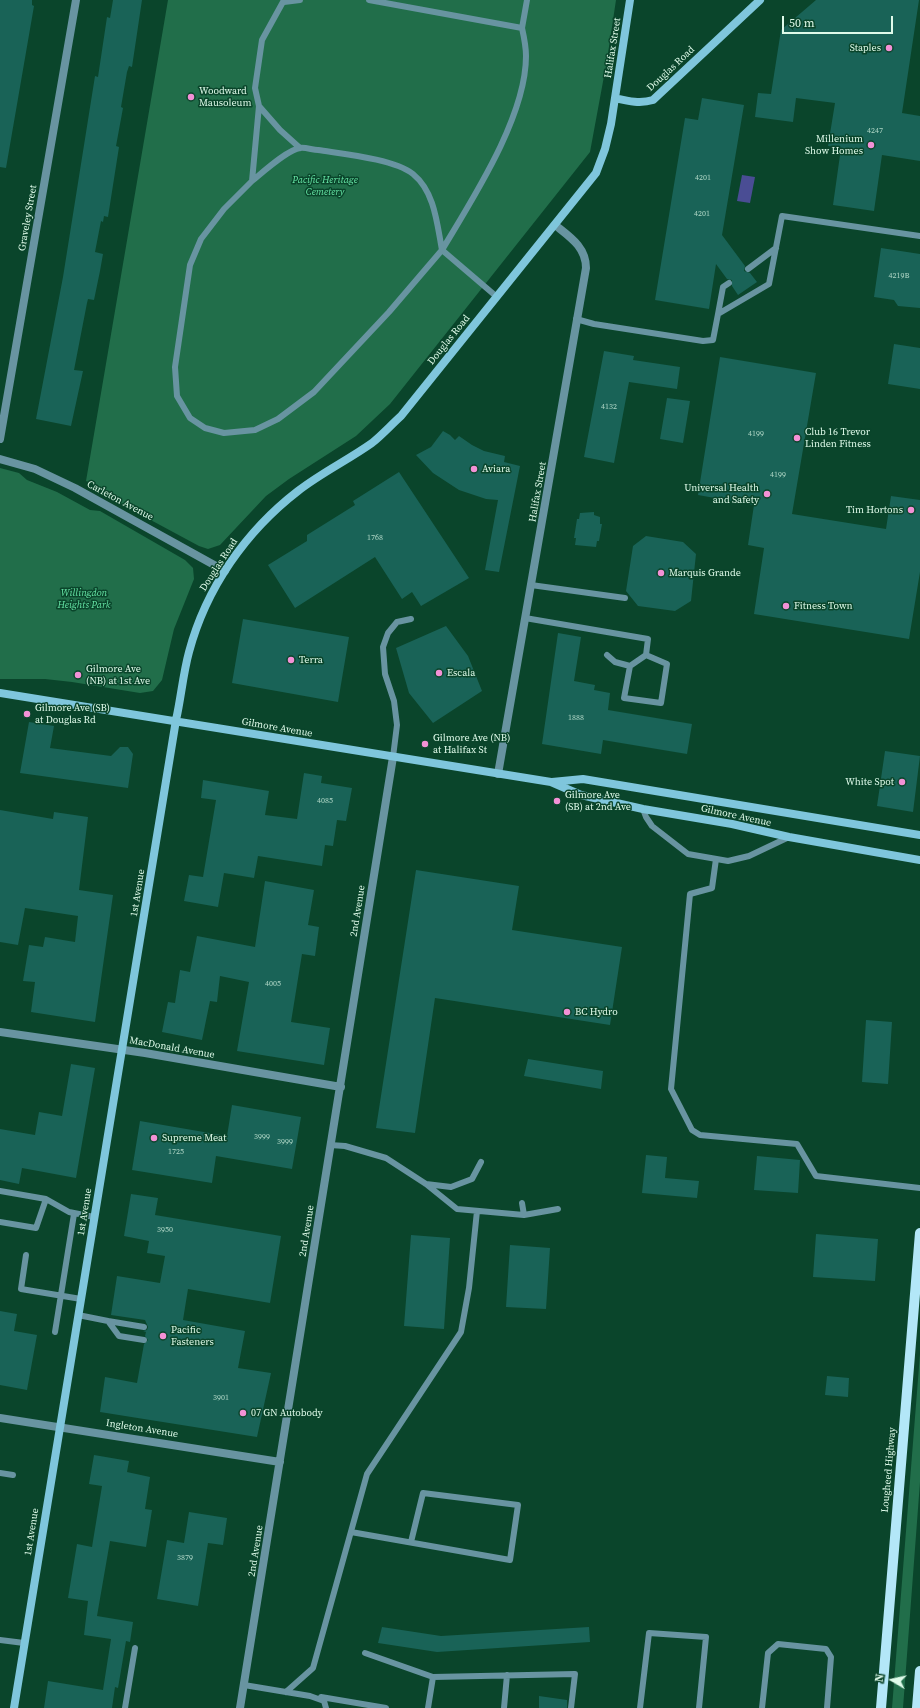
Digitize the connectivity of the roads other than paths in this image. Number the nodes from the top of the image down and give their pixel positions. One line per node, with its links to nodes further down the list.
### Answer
1 (76, 0): 22 (street, Graveley Street)
2 (300, 0): 7 (lane)
3 (370, 0): 8 (lane)
4 (527, 0): 8 (lane)
5 (630, 0): 9 (street, Halifax Street)
6 (760, 0): 9 (street, Douglas Road)
7 (284, 1): 10 (lane)
8 (522, 28): 16 (lane)
9 (615, 98): 13 (street, Douglas Road)
10 (259, 106): 11 (lane); 12 (lane)
11 (300, 148): 12 (lane); 16 (lane)
12 (252, 180): 16 (lane)
13 (555, 225): 19 (street, Douglas Road); 21 (street, Halifax Street)
14 (920, 236): 15 (lane)
15 (776, 248): 17 (lane); 20 (lane)
16 (442, 250): 19 (lane)
17 (748, 269)
18 (729, 283): 20 (lane)
19 (497, 298): 24 (street, Douglas Road)
20 (718, 314): 21 (lane)
21 (576, 318): 25 (street, Halifax Street)
22 (0, 440)
23 (0, 460): 24 (street, Carleton Avenue)
24 (225, 571): 33 (street, Douglas Road)
25 (531, 585): 26 (lane); 27 (street, Halifax Street)
26 (625, 598)
27 (525, 618): 30 (lane); 35 (street, Halifax Street)
28 (411, 619): 34 (lane)
29 (607, 655): 31 (lane)
30 (646, 655): 31 (lane); 31 (lane)
31 (630, 666)
32 (0, 693): 33 (street, Gilmore Avenue)
33 (176, 720): 34 (street, Gilmore Avenue); 43 (street, 1st Avenue)
34 (393, 757): 35 (street, Gilmore Avenue); 44 (street, 2nd Avenue)
35 (498, 774): 36 (street, Gilmore Avenue)
36 (551, 782): 37 (street, Gilmore Avenue); 38 (street, Gilmore Avenue)
37 (643, 809): 39 (street, Gilmore Avenue); 40 (lane)
38 (920, 835)
39 (789, 837): 40 (lane); 41 (street, Gilmore Avenue)
40 (716, 859): 48 (lane)
41 (920, 860)
42 (0, 1032): 43 (street, MacDonald Avenue)
43 (122, 1049): 44 (street, MacDonald Avenue); 56 (street, 1st Avenue)
44 (341, 1087): 45 (street, 2nd Avenue)
45 (330, 1145): 47 (lane); 69 (street, 2nd Avenue)
46 (481, 1162): 47 (lane)
47 (426, 1184): 53 (lane)
48 (920, 1188)
49 (0, 1191): 50 (lane)
50 (46, 1199): 54 (lane); 57 (lane)
51 (522, 1202): 55 (lane)
52 (558, 1209): 55 (lane)
53 (477, 1211): 55 (lane); 72 (lane)
54 (74, 1214): 56 (lane); 60 (lane)
55 (524, 1215)
56 (94, 1217): 61 (street, 1st Avenue)
57 (0, 1222)
58 (920, 1233): 96 (main road, Lougheed Highway)
59 (26, 1255): 60 (lane)
60 (61, 1296): 61 (lane); 65 (lane)
61 (81, 1299): 62 (street, 1st Avenue)
62 (78, 1315): 63 (lane); 68 (street, 1st Avenue)
63 (108, 1321): 64 (lane); 66 (lane)
64 (144, 1327)
65 (55, 1332)
66 (144, 1340)
67 (0, 1418): 68 (street, Ingleton Avenue)
68 (60, 1427): 69 (street, Ingleton Avenue); 75 (street, 1st Avenue)
69 (280, 1462): 81 (street, 2nd Avenue)
70 (0, 1473): 71 (lane)
71 (13, 1475)
72 (351, 1532): 73 (lane); 82 (lane)
73 (411, 1542): 73 (lane)
74 (0, 1640): 75 (lane)
75 (24, 1643): 84 (street, 1st Avenue)
76 (134, 1648): 85 (lane)
77 (365, 1653): 80 (lane)
78 (920, 1671): 97 (main road)
79 (507, 1675): 80 (lane); 90 (lane); 91 (lane)
80 (433, 1677): 89 (lane)
81 (244, 1685): 82 (lane); 86 (street, 2nd Avenue)
82 (286, 1692): 83 (lane)
83 (310, 1696): 87 (lane); 88 (lane)
84 (14, 1708)
85 (125, 1708)
86 (240, 1708)
87 (326, 1708)
88 (386, 1708)
89 (428, 1708)
90 (504, 1708)
91 (571, 1708)
92 (640, 1708): 93 (lane)
93 (699, 1708)
94 (762, 1708): 95 (lane)
95 (827, 1708)
96 (881, 1708)
97 (917, 1708)

